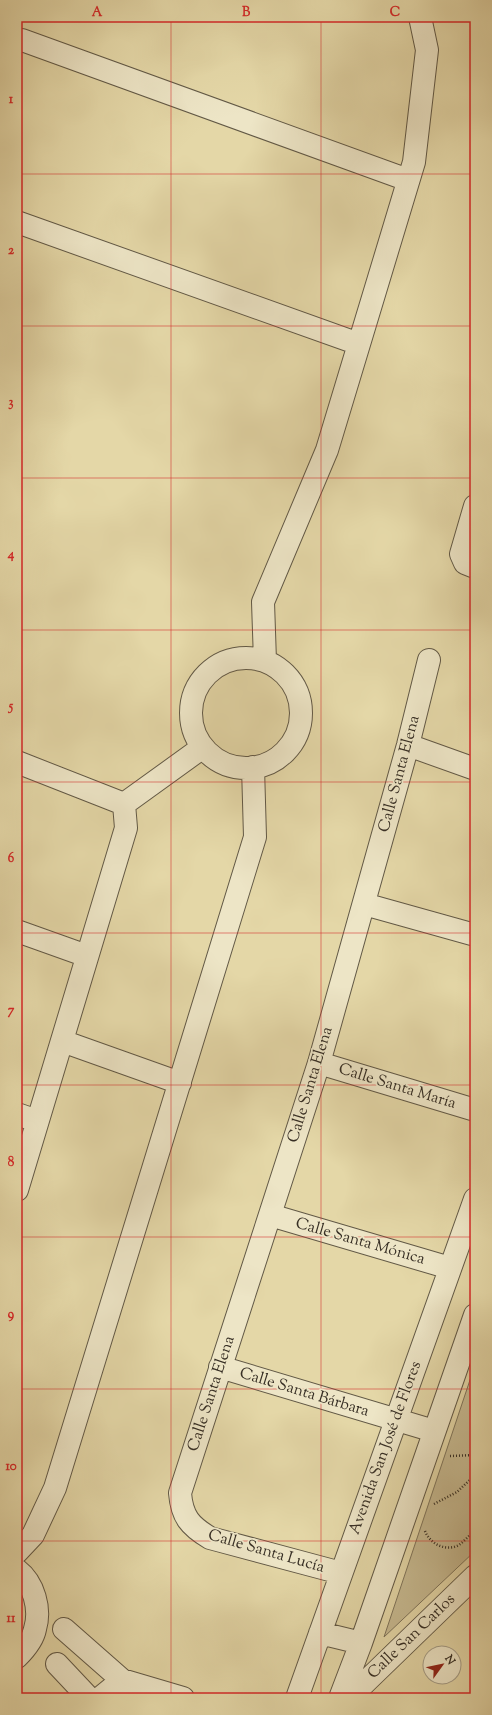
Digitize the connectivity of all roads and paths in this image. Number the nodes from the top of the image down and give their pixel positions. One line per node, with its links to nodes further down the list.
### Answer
1 (420, 17): 3 (street)
2 (22, 40): 3 (street)
3 (408, 180): 5 (street)
4 (17, 222): 5 (street)
5 (359, 344): 9 (street)
6 (475, 506): 7 (street)
7 (468, 563)
8 (429, 660): 10 (street, Calle Santa Elena)
9 (265, 661): 11 (street); 13 (street)
10 (408, 746): 14 (street); 16 (street, Calle Santa Elena)
11 (203, 747): 13 (street); 15 (street)
12 (17, 762): 15 (street)
13 (253, 767): 22 (street)
14 (475, 769)
15 (124, 804): 19 (street)
16 (364, 904): 18 (street); 21 (street, Calle Santa Elena)
17 (17, 931): 19 (street)
18 (475, 935)
19 (88, 956): 20 (street)
20 (62, 1041): 22 (street); 25 (street)
21 (319, 1063): 23 (street, Calle Santa María); 28 (street, Calle Santa Elena)
22 (180, 1083): 39 (street)
23 (475, 1110)
24 (17, 1114): 25 (street)
25 (38, 1121): 26 (street)
26 (17, 1190)
27 (475, 1199): 29 (street, Avenida San José de Flores)
28 (270, 1215): 29 (street, Calle Santa Mónica); 31 (street, Calle Santa Elena)
29 (450, 1268): 32 (street, Avenida San José de Flores)
30 (475, 1315): 33 (street)
31 (220, 1367): 32 (street, Calle Santa Bárbara); 37 (street, Calle Santa Elena)
32 (396, 1420): 33 (street, Calle Santa Bárbara); 41 (street, Avenida San José de Flores)
33 (434, 1431): 45 (street)
34 (475, 1474): 35 (path)
35 (433, 1505)
36 (475, 1505): 38 (path)
37 (181, 1506): 41 (street, Calle Santa Lucía)
38 (424, 1527)
39 (17, 1552)
40 (17, 1570): 46 (street)
41 (341, 1574): 44 (street, Avenida San José de Flores)
42 (475, 1576): 55 (street, Calle San Carlos)
43 (64, 1629): 48 (street)
44 (320, 1633): 45 (street); 53 (street, Avenida San José de Flores)
45 (361, 1643): 54 (street)
46 (17, 1657)
47 (57, 1664): 49 (street)
48 (122, 1680): 50 (street); 51 (street); 52 (street)
49 (89, 1698)
50 (100, 1698)
51 (139, 1698)
52 (183, 1698)
53 (297, 1698)
54 (340, 1698)
55 (349, 1698)

